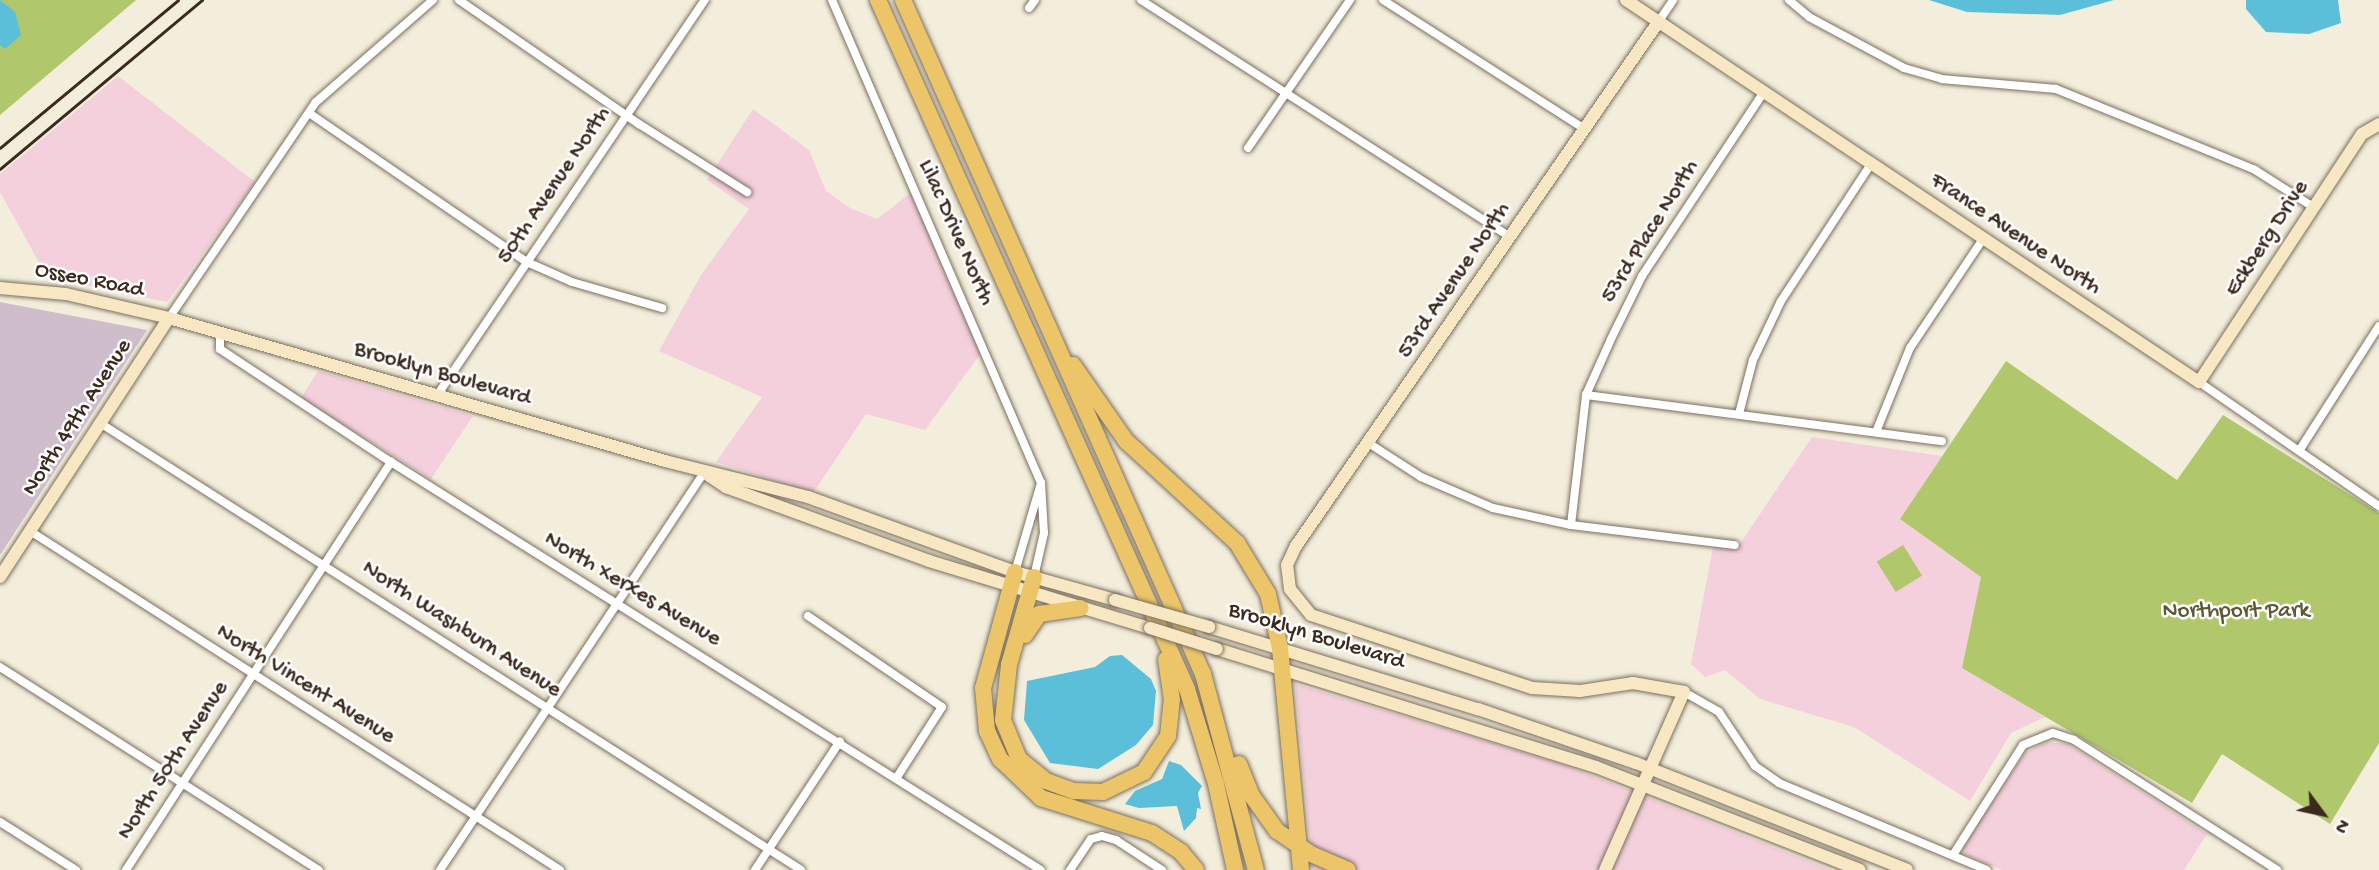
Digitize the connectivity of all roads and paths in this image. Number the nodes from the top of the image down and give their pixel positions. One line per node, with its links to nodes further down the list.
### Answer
1 (433, 0): 16 (street)
2 (459, 0): 17 (street)
3 (705, 0): 17 (street, 50th Avenue North)
4 (832, 0): 44 (street, Lilac Drive North)
5 (878, 0): 53 (highway)
6 (903, 0): 28 (highway)
7 (1140, 0): 15 (street)
8 (1350, 0): 15 (street)
9 (1383, 0): 19 (street)
10 (1626, 0): 13 (main road, France Avenue North)
11 (1673, 0): 13 (street, 53rd Avenue North)
12 (1789, 0): 23 (street)
13 (1659, 21): 14 (main road, France Avenue North); 19 (main road, 53rd Avenue North)
14 (1764, 92): 21 (main road, France Avenue North); 35 (street, 53rd Place North)
15 (1286, 93): 20 (street); 24 (street)
16 (309, 113): 26 (street); 30 (street)
17 (627, 114): 22 (street); 26 (street, 50th Avenue North)
18 (2377, 124): 23 (main road, Eckberg Drive)
19 (1586, 129): 24 (main road, 53rd Avenue North)
20 (1248, 148)
21 (1871, 164): 25 (main road, France Avenue North); 36 (street)
22 (747, 191)
23 (2314, 207): 33 (main road, Eckberg Drive)
24 (1510, 237): 40 (main road, 53rd Avenue North)
25 (1983, 239): 33 (main road, France Avenue North); 38 (street)
26 (527, 262): 29 (street); 34 (street, 50th Avenue North)
27 (0, 288): 30 (main road, Osseo Road)
28 (1037, 302): 59 (highway); 62 (highway)
29 (662, 308)
30 (169, 318): 32 (main road, Brooklyn Boulevard); 37 (main road, North 49th Avenue)
31 (2379, 326): 41 (street)
32 (220, 333): 34 (main road, Brooklyn Boulevard); 42 (street, North Xerxes Avenue)
33 (2199, 382): 41 (street, France Avenue North)
34 (438, 394): 43 (main road, Brooklyn Boulevard)
35 (1586, 395): 36 (street); 46 (street, 53rd Place North)
36 (1739, 414): 38 (street)
37 (100, 423): 47 (main road, North 49th Avenue); 49 (street, North Washburn Avenue)
38 (1876, 432): 39 (street)
39 (1942, 440)
40 (1370, 444): 46 (street); 64 (main road, 53rd Avenue North)
41 (2299, 451): 45 (street, France Avenue North)
42 (391, 462): 49 (street, North 50th Avenue); 56 (street, North Xerxes Avenue)
43 (704, 472): 50 (main road, Brooklyn Boulevard); 54 (main road, Brooklyn Boulevard); 56 (street)
44 (1041, 483): 50 (street); 52 (street, Lilac Drive North)
45 (2379, 506)
46 (1571, 525): 48 (street)
47 (30, 531): 51 (main road, North 49th Avenue); 63 (street, North Vincent Avenue)
48 (1735, 545)
49 (324, 566): 63 (street, North 50th Avenue); 66 (street, North Washburn Avenue)
50 (1015, 572): 52 (main road, Brooklyn Boulevard); 54 (highway)
51 (0, 577)
52 (1034, 577): 55 (highway); 59 (main road, Brooklyn Boulevard, bridge)
53 (1142, 584): 65 (highway); 88 (highway)
54 (1010, 588): 55 (main road, Brooklyn Boulevard); 87 (highway)
55 (1028, 593): 57 (main road, Brooklyn Boulevard); 65 (highway)
56 (617, 601): 66 (street); 67 (street, North Xerxes Avenue)
57 (1081, 608): 61 (main road, Brooklyn Boulevard, bridge); 65 (highway)
58 (808, 616): 69 (street)
59 (1280, 648): 61 (highway); 68 (main road, Brooklyn Boulevard)
60 (0, 667): 70 (street)
61 (1282, 670): 71 (main road, Brooklyn Boulevard); 74 (highway)
62 (1203, 674): 74 (highway); 89 (highway)
63 (253, 675): 70 (street, North 50th Avenue); 72 (street, North Vincent Avenue)
64 (1684, 692): 68 (main road); 76 (street)
65 (1003, 704)
66 (547, 708): 72 (street); 75 (street, North Washburn Avenue)
67 (840, 741): 69 (street, North Xerxes Avenue); 75 (street)
68 (1652, 769): 71 (main road); 94 (main road, Brooklyn Boulevard)
69 (897, 777): 84 (street, North Xerxes Avenue)
70 (182, 783): 78 (street, North 50th Avenue); 79 (street)
71 (1646, 785): 92 (main road); 93 (main road, Brooklyn Boulevard)
72 (476, 816): 80 (street); 81 (street, North Vincent Avenue)
73 (0, 822): 77 (street)
74 (1300, 847): 90 (highway); 91 (highway)
75 (769, 849): 82 (street); 83 (street, North Washburn Avenue)
76 (1953, 855): 95 (street); 96 (street)
77 (76, 870)
78 (126, 870)
79 (319, 870)
80 (440, 870)
81 (560, 870)
82 (755, 870)
83 (801, 870)
84 (1041, 870)
85 (1070, 870): 86 (street)
86 (1162, 870)
87 (1196, 870)
88 (1234, 870)
89 (1256, 870)
90 (1301, 870)
91 (1348, 870)
92 (1605, 870)
93 (1860, 870)
94 (1907, 870)
95 (1987, 870)
96 (2277, 870)

